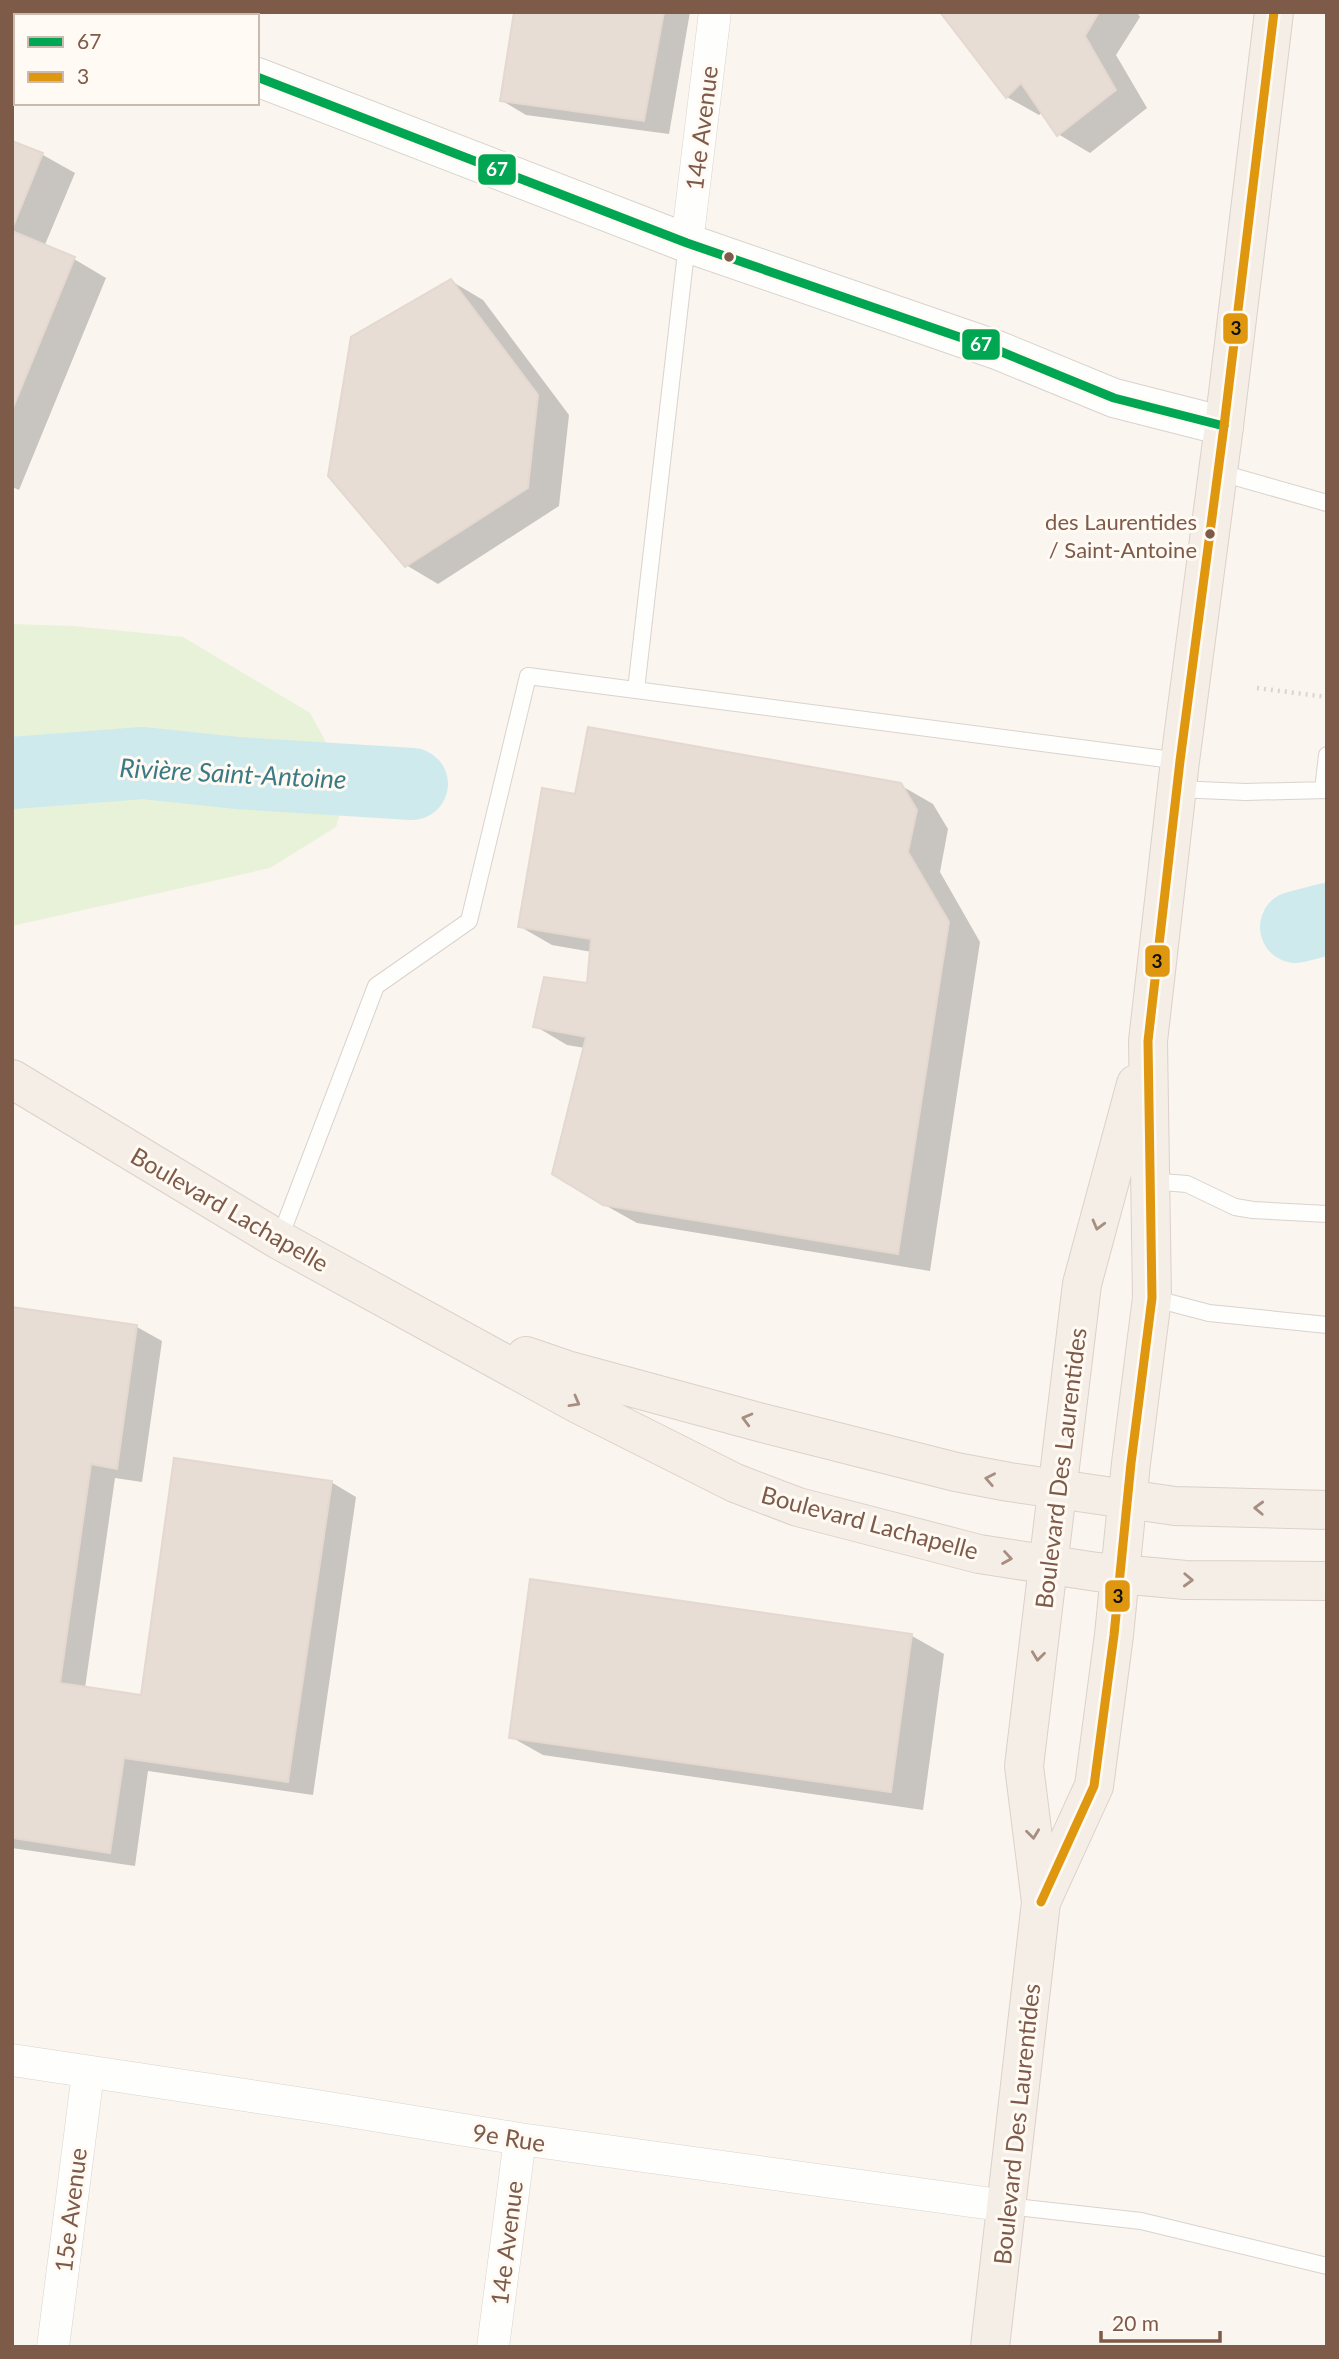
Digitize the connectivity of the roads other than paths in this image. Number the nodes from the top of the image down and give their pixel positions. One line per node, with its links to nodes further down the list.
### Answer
1 (715, 12): 4 (street, 14e Avenue)
2 (1274, 12): 5 (main road, Boulevard Des Laurentides)
3 (259, 78): 4 (street)
4 (687, 243): 5 (street); 8 (lane)
5 (1224, 426): 6 (main road, Boulevard Des Laurentides)
6 (1218, 472): 7 (lane); 10 (main road, Boulevard Des Laurentides)
7 (1327, 503)
8 (636, 690): 10 (lane); 15 (lane)
9 (1327, 755): 11 (lane)
10 (1178, 775): 11 (lane); 13 (main road, Boulevard Des Laurentides)
11 (1325, 790)
12 (12, 1079): 15 (main road, Boulevard Lachapelle)
13 (1131, 1179): 14 (lane); 16 (main road, Boulevard Des Laurentides); 19 (main road, Boulevard Des Laurentides, one-way to 19)
14 (1327, 1214)
15 (279, 1240): 18 (main road, Boulevard Lachapelle)
16 (1152, 1298): 17 (lane); 20 (main road, Boulevard Des Laurentides)
17 (1327, 1325)
18 (451, 1333): 19 (main road, Boulevard Lachapelle, one-way to 18); 22 (main road, Boulevard Lachapelle, one-way to 22)
19 (1057, 1490): 20 (main road, Boulevard Lachapelle); 22 (main road, Boulevard Des Laurentides)
20 (1127, 1500): 21 (main road, Boulevard Lachapelle, one-way to 20); 23 (main road, Boulevard Des Laurentides)
21 (1327, 1510)
22 (1049, 1564): 23 (main road, Boulevard Lachapelle); 25 (main road, Boulevard Des Laurentides, one-way to 25)
23 (1119, 1575): 24 (main road, Boulevard Lachapelle, one-way to 24); 25 (main road, Boulevard Des Laurentides)
24 (1327, 1581)
25 (1041, 1902): 29 (main road, Boulevard Des Laurentides)
26 (12, 2060): 27 (street, 9e Rue)
27 (88, 2073): 28 (street, 9e Rue); 31 (street, 15e Avenue)
28 (520, 2139): 29 (street, 9e Rue); 32 (street, 14e Avenue)
29 (1007, 2206): 30 (lane); 33 (main road, Boulevard Des Laurentides)
30 (1327, 2266)
31 (53, 2347)
32 (493, 2347)
33 (990, 2347)

